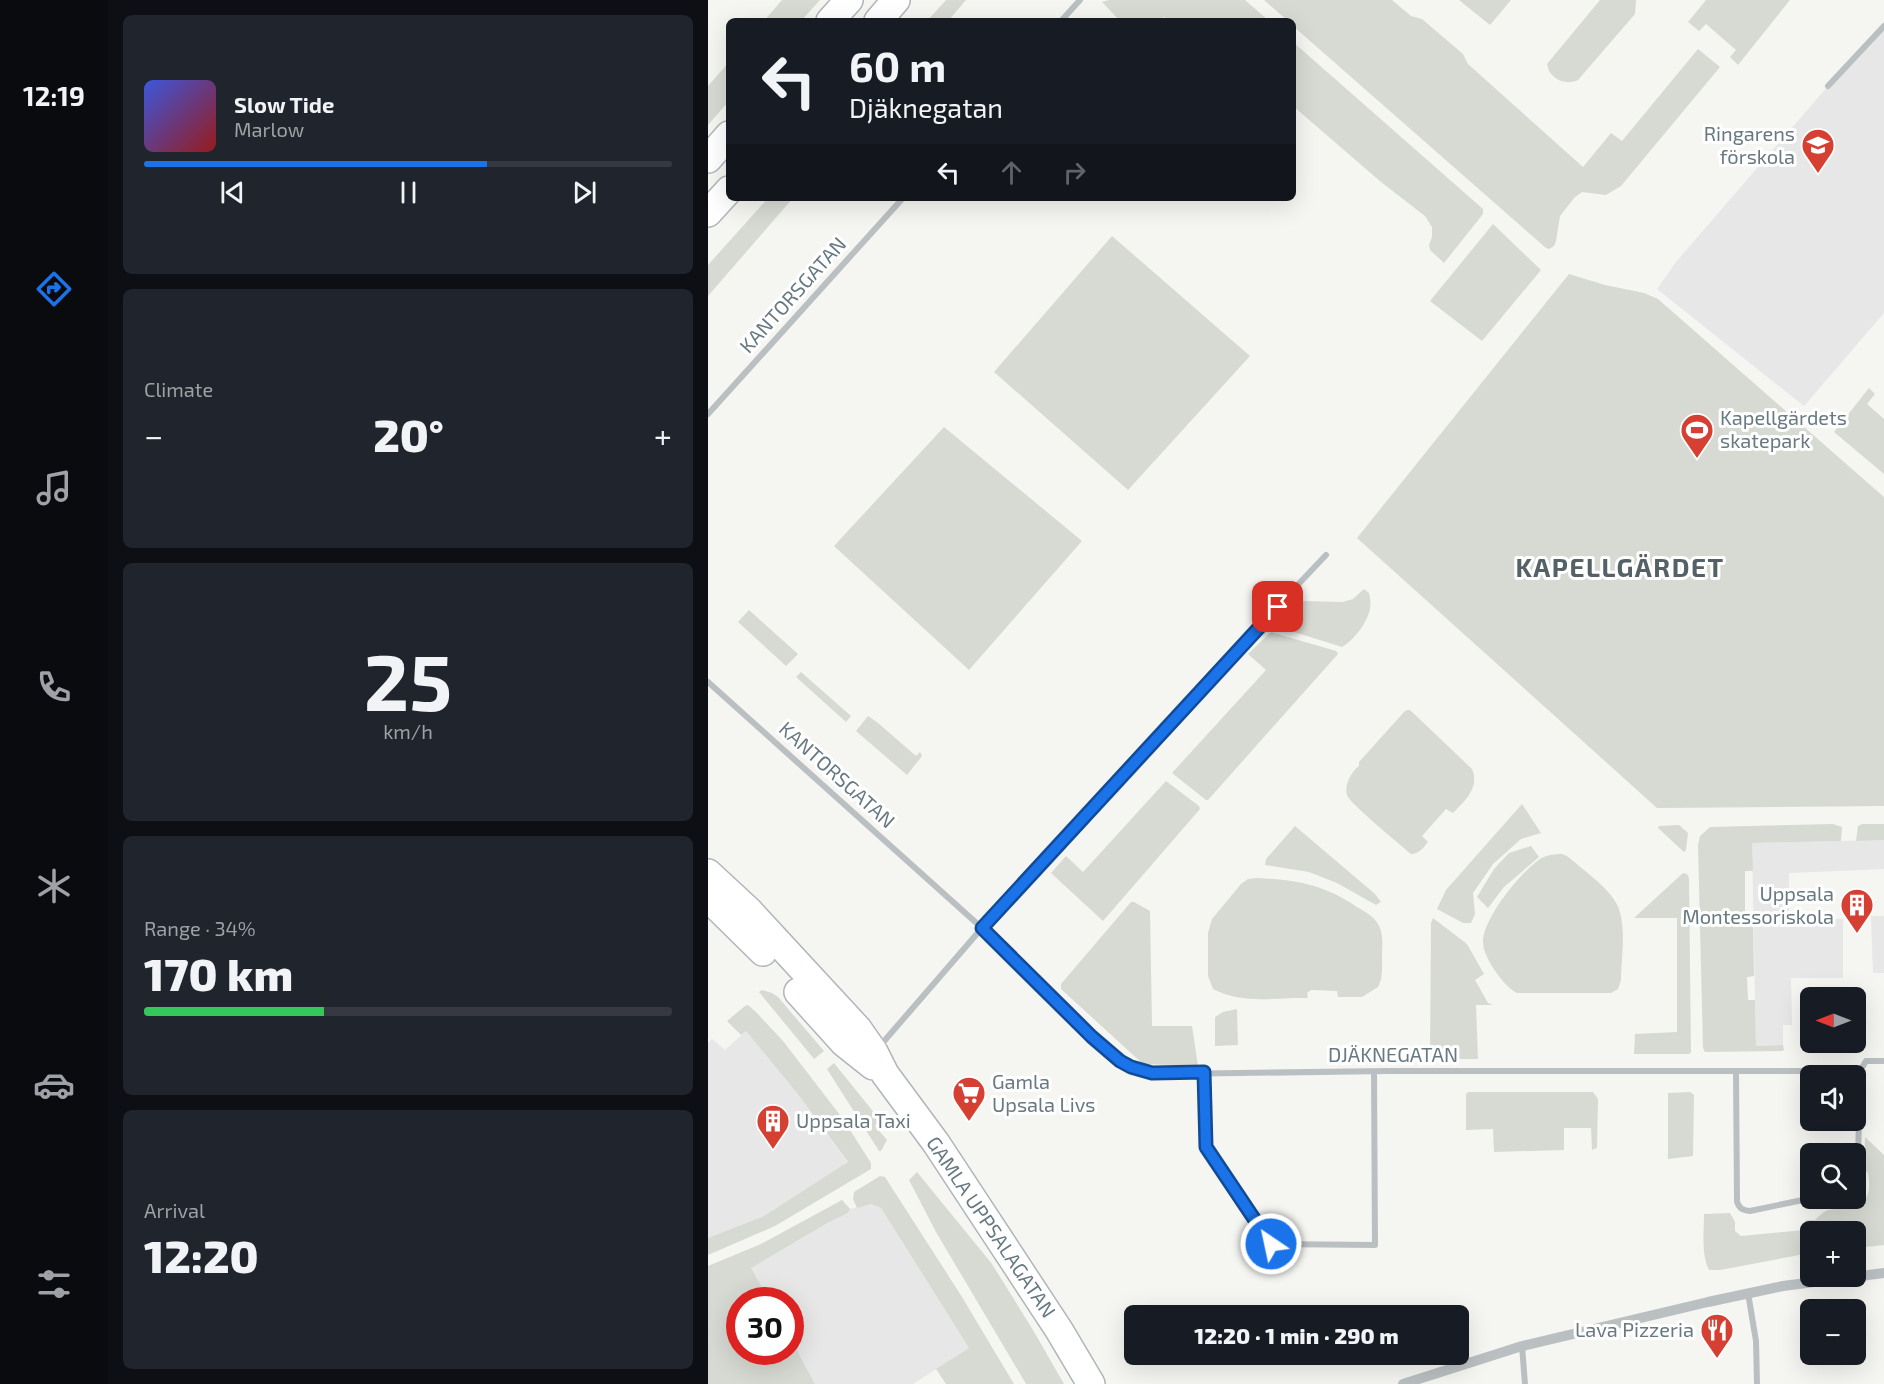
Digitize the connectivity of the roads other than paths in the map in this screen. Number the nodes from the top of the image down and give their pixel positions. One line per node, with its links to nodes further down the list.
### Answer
1 (849, 0): 4 (main road)
2 (896, 0): 5 (main road)
3 (1080, 0): 6 (street)
4 (833, 18)
5 (881, 18)
6 (1064, 18)
7 (1884, 26): 8 (street)
8 (1828, 86)
9 (726, 138): 10 (main road)
10 (708, 159)
11 (726, 193): 13 (main road)
12 (900, 201): 14 (street, KANTORSGATAN)
13 (708, 213)
14 (708, 414)
15 (1326, 555): 19 (street)
16 (708, 682): 19 (street, KANTORSGATAN)
17 (708, 873): 21 (main road, GAMLA UPPSALAGATAN)
18 (708, 898): 21 (main road, GAMLA UPPSALAGATAN)
19 (982, 928): 21 (street); 25 (street, DJÄKNEGATAN)
20 (1884, 1061): 22 (street)
21 (875, 1062): 31 (main road, GAMLA UPPSALAGATAN)
22 (1864, 1065)
23 (1736, 1071): 24 (street, DJÄKNEGATAN); 26 (street, DJÄKNEGATAN); 27 (street)
24 (1800, 1071)
25 (1204, 1072): 26 (street, DJÄKNEGATAN); 26 (street)
26 (1374, 1072)
27 (1800, 1200)
28 (1884, 1274): 29 (street)
29 (1749, 1293): 30 (street); 34 (street)
30 (1522, 1346): 32 (street); 33 (street)
31 (1091, 1384)
32 (1403, 1384)
33 (1525, 1384)
34 (1756, 1384)

